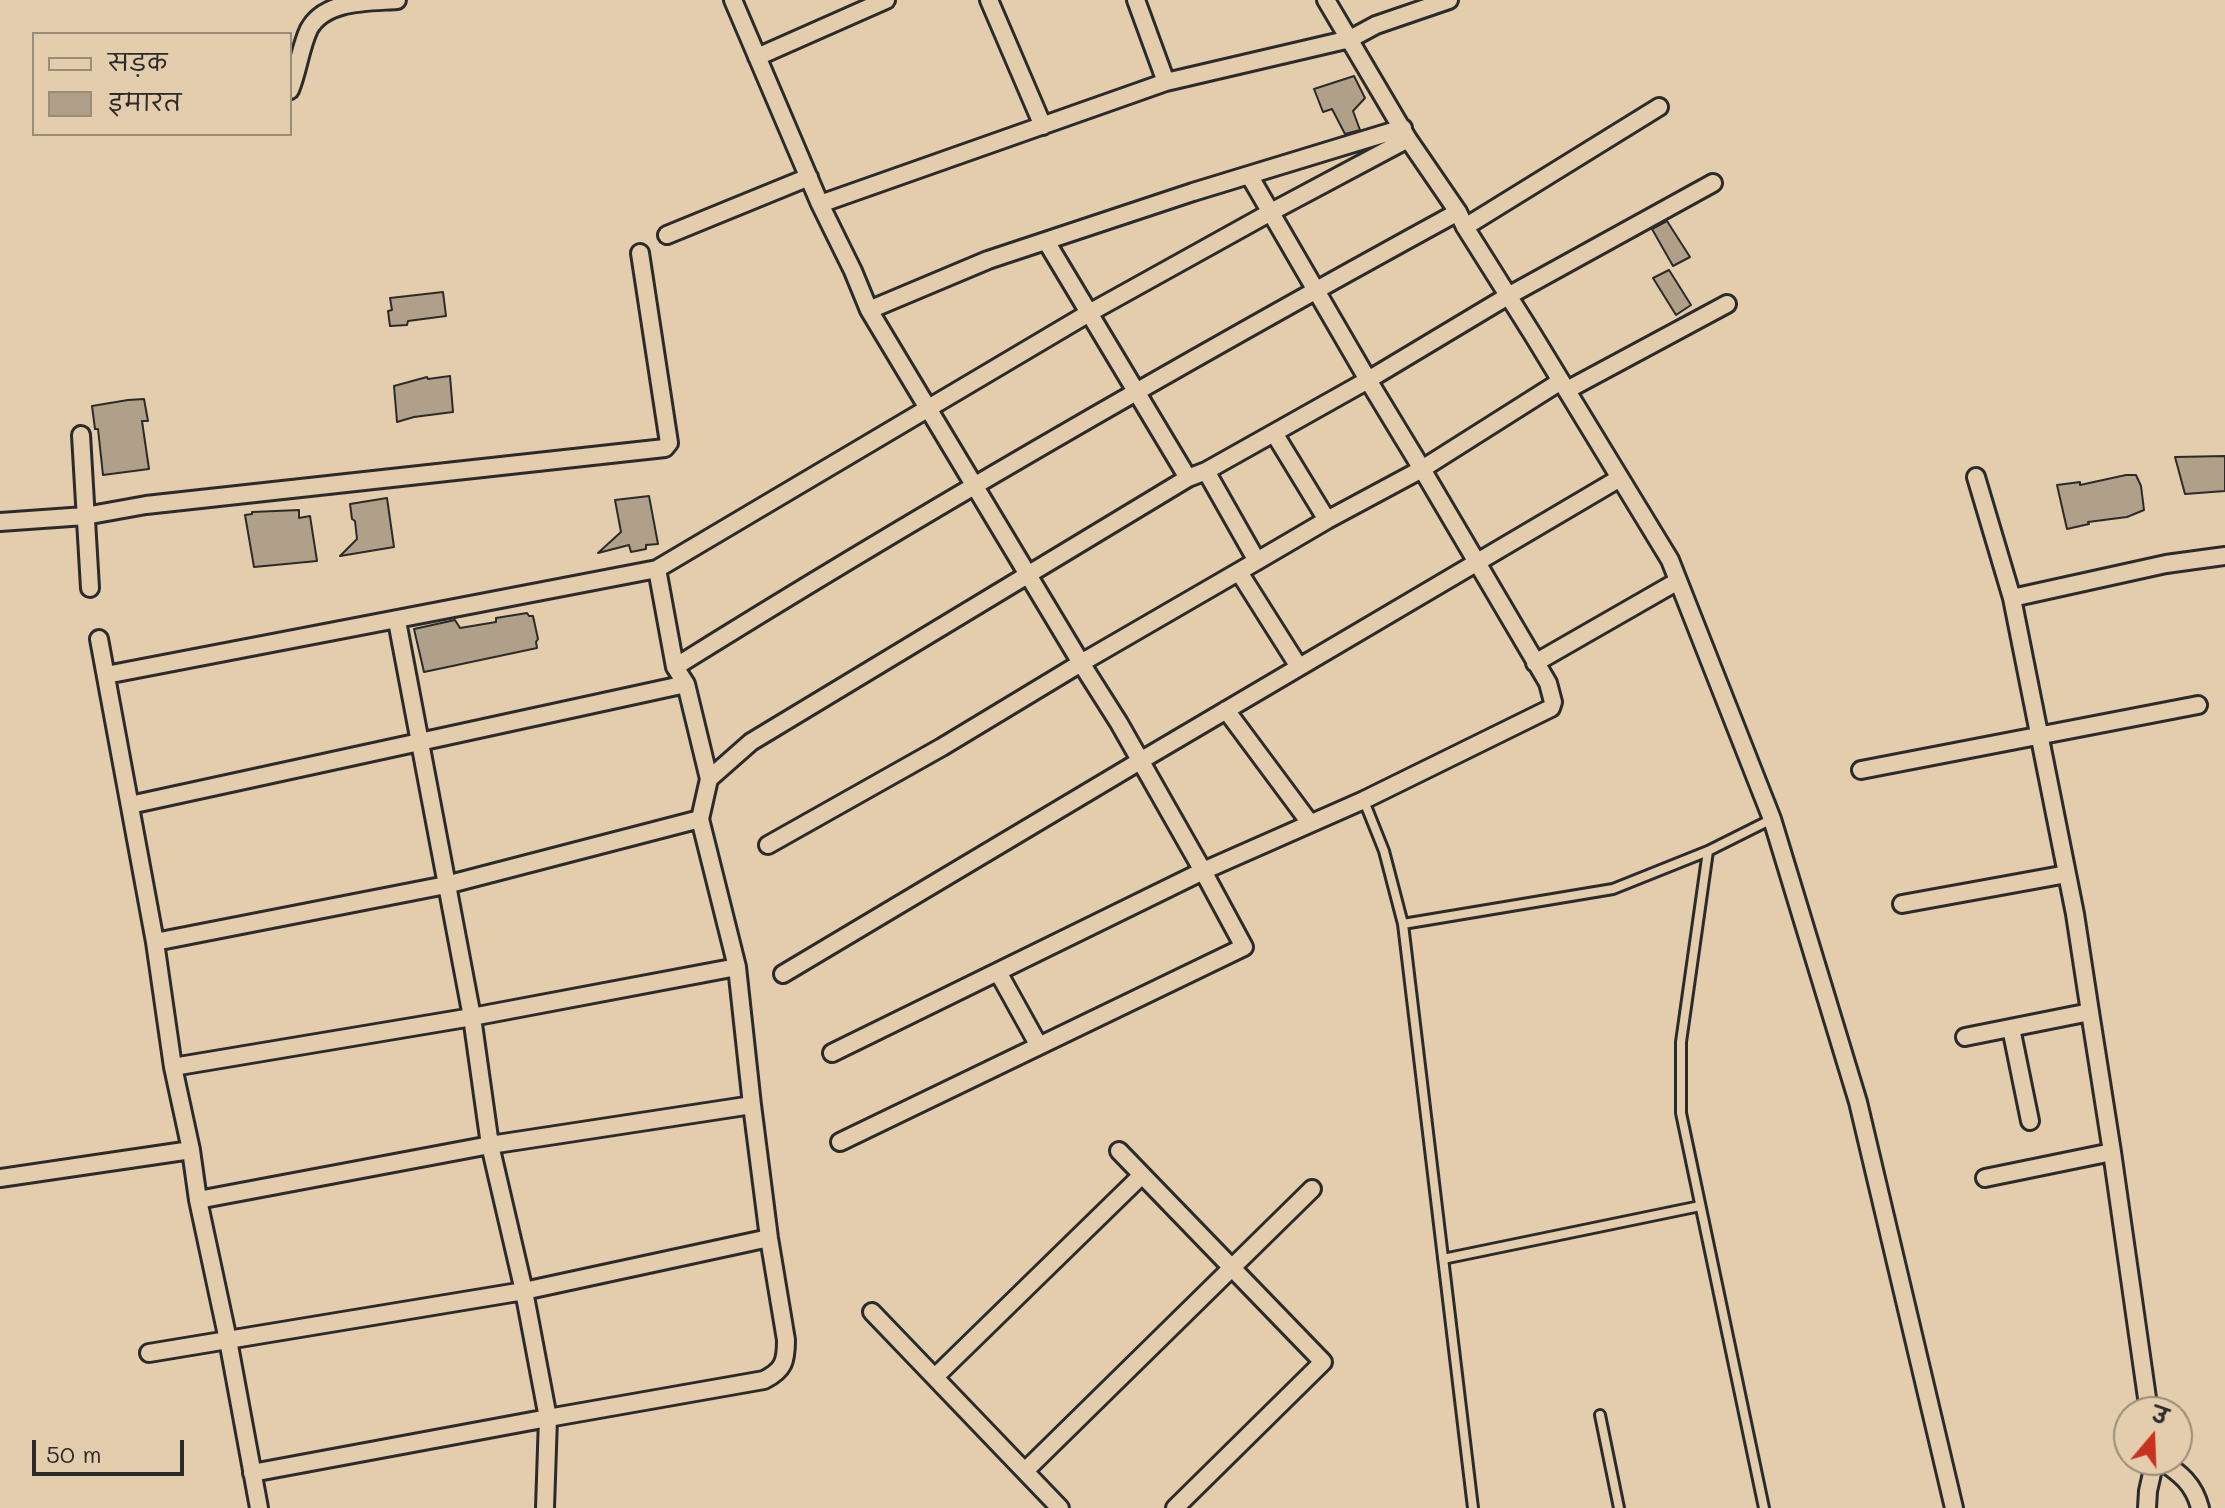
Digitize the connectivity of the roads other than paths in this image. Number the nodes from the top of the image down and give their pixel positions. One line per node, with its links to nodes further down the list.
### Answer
1 (397, 0): 11 (street)
2 (733, 0): 9 (street)
3 (887, 0): 9 (street)
4 (989, 0): 13 (street)
5 (1136, 0): 10 (street)
6 (1326, 0): 8 (street)
7 (1449, 0): 8 (street)
8 (1350, 39): 10 (street); 14 (street)
9 (757, 57): 16 (street)
10 (1166, 82): 13 (street)
11 (292, 84)
12 (1659, 107): 21 (street)
13 (1043, 126): 18 (street)
14 (1406, 134): 15 (street); 19 (street); 20 (street)
15 (1249, 175): 19 (street); 23 (street)
16 (809, 177): 18 (street); 22 (street)
17 (1713, 183): 26 (street)
18 (820, 204): 28 (street)
19 (1271, 212): 25 (street); 29 (street)
20 (1458, 212): 21 (street); 25 (street)
21 (1465, 227): 26 (street)
22 (667, 235)
23 (1046, 241): 28 (street); 29 (street)
24 (640, 253): 42 (street)
25 (1316, 290): 30 (street); 32 (street)
26 (1508, 296): 30 (street); 31 (street)
27 (1727, 304): 31 (street)
28 (869, 310): 33 (street)
29 (1089, 313): 32 (street); 33 (street)
30 (1368, 380): 34 (street); 36 (street)
31 (1564, 386): 36 (street); 40 (street)
32 (1138, 392): 39 (street); 41 (street)
33 (929, 410): 41 (street); 48 (street)
34 (1274, 433): 37 (street); 43 (street)
35 (81, 435): 42 (street)
36 (1422, 469): 43 (street); 47 (street)
37 (1206, 471): 39 (street); 46 (street)
38 (1976, 477): 53 (street)
39 (1188, 478): 50 (street)
40 (1620, 478): 47 (street); 51 (street)
41 (973, 485): 50 (street); 58 (street)
42 (85, 516): 44 (street); 52 (street)
43 (1327, 520): 46 (street)
44 (0, 522)
45 (2225, 556): 53 (street)
46 (1257, 561): 49 (street)
47 (1477, 563): 57 (street); 59 (street)
48 (657, 569): 54 (street); 58 (street)
49 (1239, 572): 56 (street); 59 (street)
50 (1028, 576): 56 (street); 68 (street)
51 (1678, 581): 57 (street); 72 (street)
52 (90, 588)
53 (2012, 598): 64 (street)
54 (397, 621): 60 (street); 65 (street)
55 (99, 639): 60 (street)
56 (1081, 663): 66 (street); 74 (street)
57 (1535, 663): 69 (street)
58 (675, 667): 61 (street)
59 (1299, 667): 63 (street)
60 (106, 675): 70 (street)
61 (686, 684): 65 (street); 68 (street)
62 (2198, 705): 64 (street)
63 (1226, 710): 66 (street); 73 (street)
64 (2039, 736): 67 (street); 77 (street)
65 (419, 741): 70 (street); 78 (street)
66 (1140, 761): 76 (street); 84 (street)
67 (1861, 770)
68 (709, 779): 71 (street)
69 (1364, 800): 73 (street); 80 (lane)
70 (130, 805): 81 (street)
71 (700, 819): 78 (street); 82 (street)
72 (1772, 819): 75 (lane); 127 (street)
73 (1310, 823): 76 (street)
74 (768, 845)
75 (1708, 851): 80 (lane); 104 (lane)
76 (1203, 871): 83 (street); 89 (street)
77 (2067, 874): 79 (street); 85 (street)
78 (446, 885): 81 (street); 86 (street)
79 (1902, 904)
80 (1403, 924): 106 (lane)
81 (155, 942): 91 (street)
82 (737, 967): 86 (street); 92 (street)
83 (998, 972): 89 (street); 90 (street)
84 (783, 974)
85 (2090, 1012): 87 (street); 98 (street)
86 (472, 1017): 91 (street); 95 (street)
87 (2011, 1028): 88 (street); 93 (street)
88 (1965, 1037)
89 (1039, 1046): 94 (street)
90 (832, 1053)
91 (173, 1067): 96 (street)
92 (752, 1105): 95 (street); 105 (street)
93 (2030, 1121)
94 (840, 1142)
95 (490, 1145): 103 (street); 108 (street)
96 (191, 1150): 100 (street); 103 (street)
97 (1119, 1151): 99 (street)
98 (2112, 1152): 101 (street); 113 (street)
99 (1142, 1175): 107 (street); 112 (street)
100 (0, 1178)
101 (1985, 1178)
102 (1312, 1189): 107 (street)
103 (198, 1200): 110 (street)
104 (1700, 1206): 106 (lane); 126 (lane)
105 (769, 1238): 108 (street); 115 (street)
106 (1443, 1259): 124 (lane)
107 (1232, 1268): 116 (street); 123 (street)
108 (524, 1291): 110 (street); 115 (street)
109 (872, 1312): 112 (street)
110 (228, 1340): 111 (street); 117 (street)
111 (149, 1353)
112 (935, 1377): 116 (street)
113 (2147, 1396)
114 (1600, 1415): 125 (lane)
115 (548, 1418): 117 (street); 121 (street)
116 (1025, 1471): 122 (street)
117 (252, 1473): 120 (street)
118 (2152, 1476): 128 (street)
119 (2181, 1476): 129 (street)
120 (259, 1508)
121 (545, 1508)
122 (1060, 1508)
123 (1175, 1508)
124 (1473, 1508)
125 (1619, 1508)
126 (1764, 1508)
127 (1954, 1508)
128 (2147, 1508)
129 (2200, 1508)

